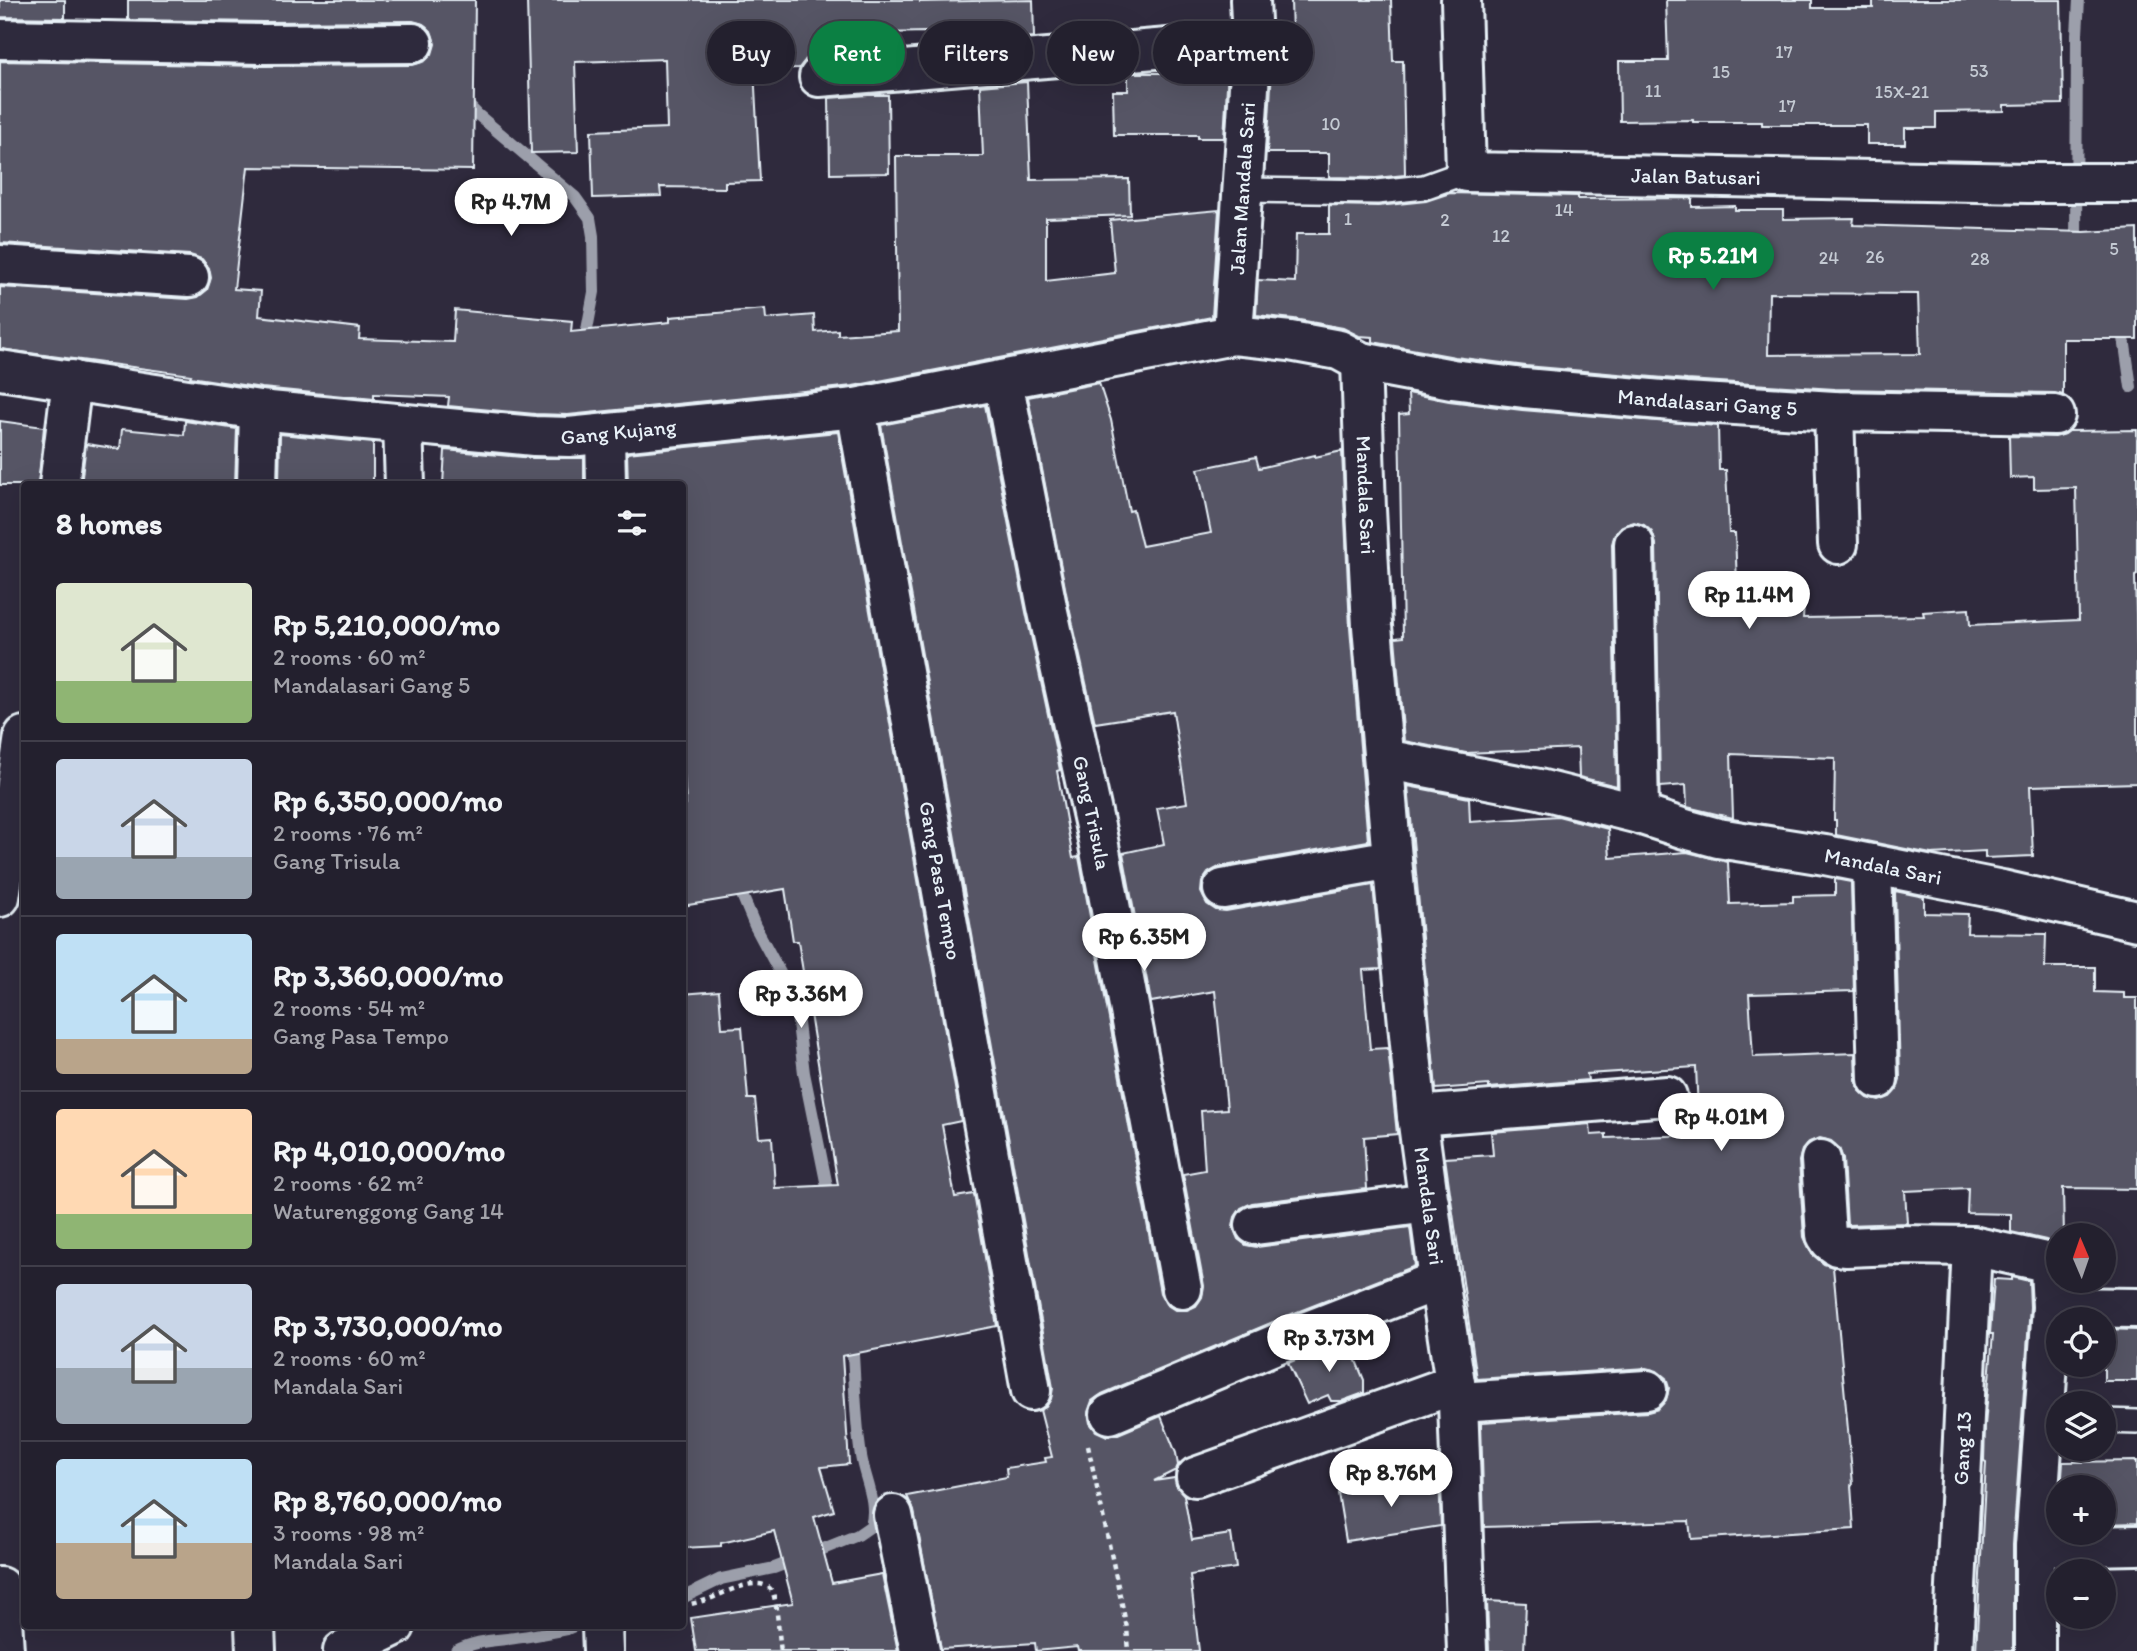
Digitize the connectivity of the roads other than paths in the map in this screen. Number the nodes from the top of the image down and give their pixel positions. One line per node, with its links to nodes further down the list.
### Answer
1 (1250, 0): 3 (street, Jalan Mandala Sari)
2 (1461, 0): 9 (street)
3 (1251, 21)
4 (0, 39): 5 (street)
5 (413, 43)
6 (1153, 49): 7 (street)
7 (905, 70)
8 (1249, 84): 11 (street, Jalan Mandala Sari)
9 (1466, 172): 10 (street, Jalan Batusari); 11 (lane)
10 (2118, 183)
11 (1243, 190): 14 (street, Jalan Mandala Sari)
12 (0, 265): 13 (street)
13 (189, 277)
14 (1233, 335): 15 (street); 18 (street, Gang Kujang)
15 (1361, 362): 21 (street, Mandalasari Gang 5); 32 (street, Mandala Sari)
16 (0, 370): 17 (street, Gang Kujang)
17 (72, 380): 20 (street, Gang Kujang); 25 (street)
18 (1003, 381): 19 (street, Gang Kujang); 47 (street, Gang Trisula)
19 (856, 408): 24 (street, Gang Kujang); 52 (street, Gang Pasa Tempo)
20 (259, 410): 23 (street, Gang Kujang); 26 (street)
21 (1834, 411): 22 (street, Mandalasari Gang 5); 30 (street)
22 (2055, 415)
23 (404, 424): 24 (street, Gang Kujang); 27 (street)
24 (569, 436): 28 (street)
25 (59, 481)
26 (257, 481)
27 (405, 481)
28 (603, 481)
29 (1634, 544): 33 (street)
30 (1838, 544)
31 (21, 756): 37 (street)
32 (1384, 759): 33 (street, Mandala Sari); 34 (street, Mandala Sari)
33 (1639, 814): 35 (street, Mandala Sari)
34 (1392, 859): 36 (street); 41 (street, Mandala Sari)
35 (1872, 864): 38 (street, Mandala Sari); 39 (street)
36 (1223, 889)
37 (0, 897)
38 (2137, 921)
39 (1878, 1079)
40 (1667, 1096): 41 (street)
41 (1417, 1116): 43 (street, Mandala Sari)
42 (1821, 1160): 45 (street)
43 (1429, 1203): 44 (street); 46 (street, Mandala Sari)
44 (1255, 1225)
45 (1972, 1246): 48 (street); 72 (street, Gang 13)
46 (1439, 1280): 53 (street, Mandala Sari); 54 (street)
47 (1182, 1289)
48 (2052, 1307)
49 (2116, 1308): 50 (street)
50 (2137, 1308)
51 (1647, 1390): 53 (street)
52 (1031, 1391)
53 (1457, 1393): 58 (street); 71 (street, Mandala Sari)
54 (1110, 1414)
55 (2116, 1421): 56 (lane)
56 (2137, 1422)
57 (2046, 1460): 61 (street)
58 (1196, 1477)
59 (893, 1515): 70 (street)
60 (2137, 1545): 61 (street)
61 (2035, 1548): 73 (street)
62 (0, 1587): 66 (street)
63 (255, 1629): 67 (street)
64 (389, 1629): 68 (street)
65 (602, 1629): 69 (street)
66 (4, 1651)
67 (256, 1651)
68 (343, 1651)
69 (603, 1651)
70 (920, 1651)
71 (1467, 1651)
72 (1953, 1651)
73 (2035, 1651)

